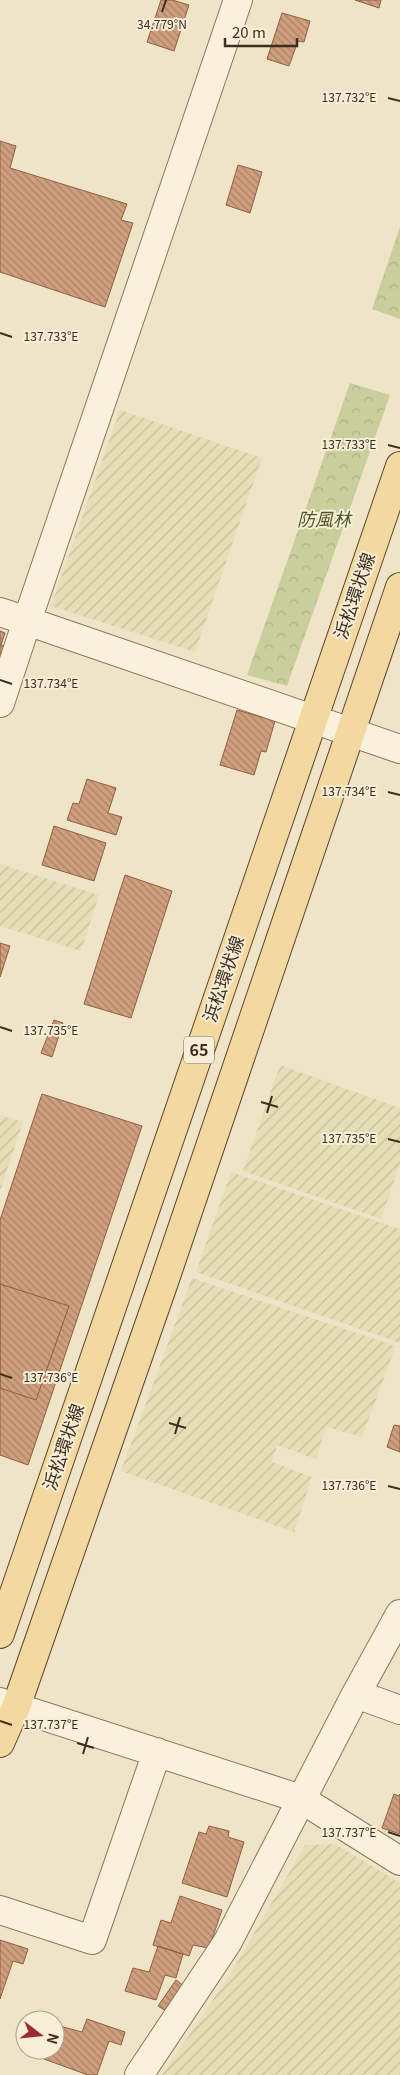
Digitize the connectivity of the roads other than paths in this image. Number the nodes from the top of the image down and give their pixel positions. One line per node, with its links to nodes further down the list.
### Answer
1 (238, 0): 5 (street)
2 (400, 466): 7 (main road, 浜松環状線 / 65)
3 (400, 587): 8 (main road, 65)
4 (0, 612): 5 (street)
5 (27, 621): 6 (street); 7 (street)
6 (0, 703)
7 (313, 719): 8 (street); 11 (main road, 浜松環状線 / 65)
8 (351, 732): 9 (street); 13 (main road, 65)
9 (400, 749)
10 (400, 1614): 12 (street)
11 (0, 1634)
12 (356, 1694): 14 (street); 17 (street)
13 (8, 1705): 15 (main road, 65); 16 (street)
14 (400, 1710)
15 (0, 1742)
16 (157, 1752): 17 (street); 19 (street)
17 (301, 1799): 18 (street); 20 (street)
18 (400, 1862)
19 (0, 1910)
20 (140, 2075)

